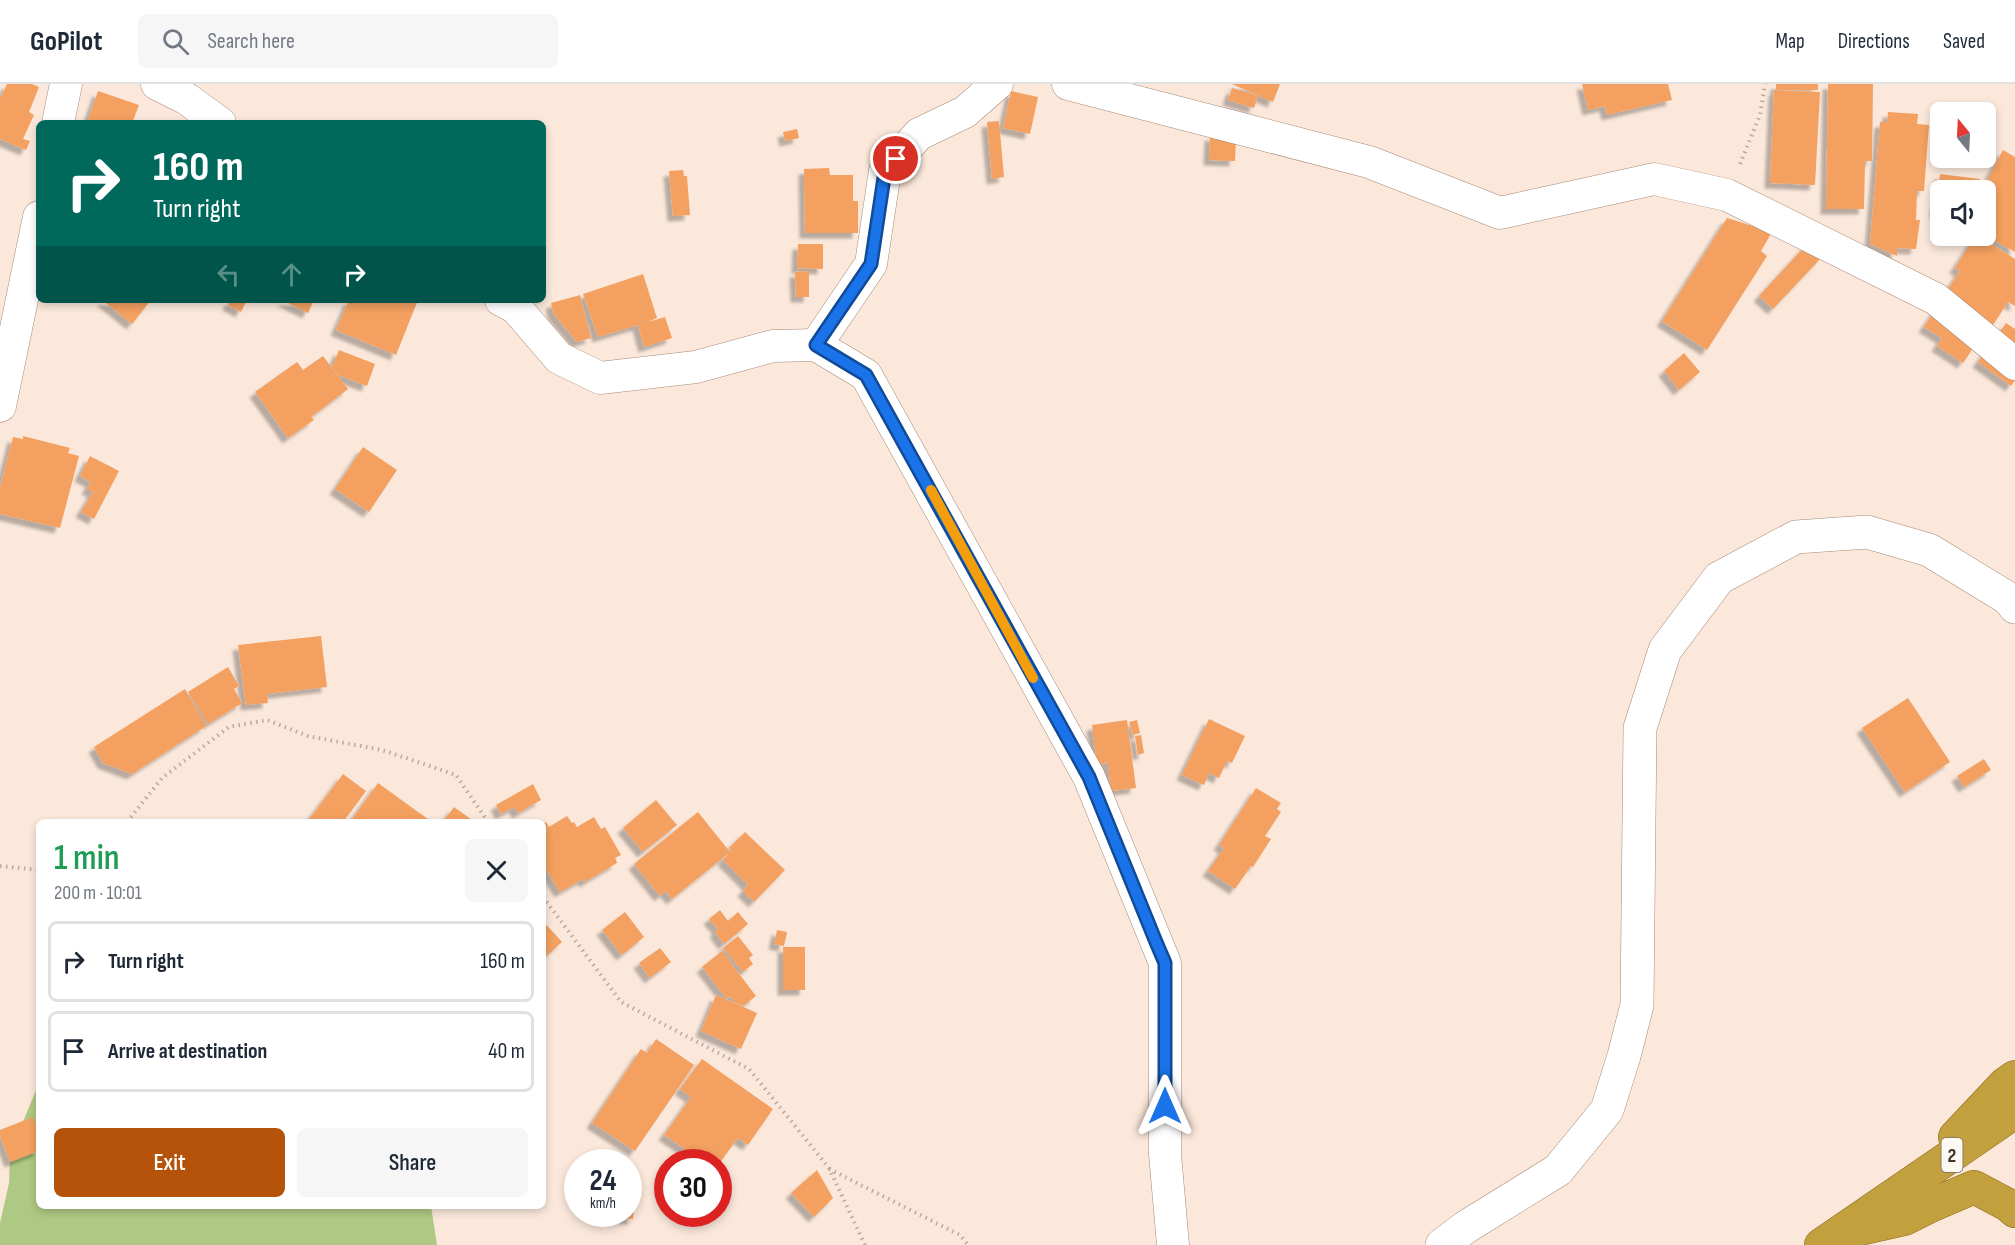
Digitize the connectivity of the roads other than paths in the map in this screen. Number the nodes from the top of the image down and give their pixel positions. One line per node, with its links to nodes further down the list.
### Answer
1 (66, 84): 5 (street)
2 (157, 84): 6 (street)
3 (997, 84): 9 (street)
4 (1068, 84): 10 (street)
5 (59, 120)
6 (216, 120)
7 (36, 232): 11 (street)
8 (507, 303): 9 (street)
9 (816, 345): 18 (street)
10 (2015, 364)
11 (0, 406)
12 (2015, 607): 19 (street)
13 (2015, 1077): 15 (highway)
14 (2015, 1112): 15 (highway, 2)
15 (1902, 1200): 16 (highway); 17 (highway, 2)
16 (2015, 1211)
17 (1828, 1240)
18 (1173, 1245)
19 (1442, 1245)

